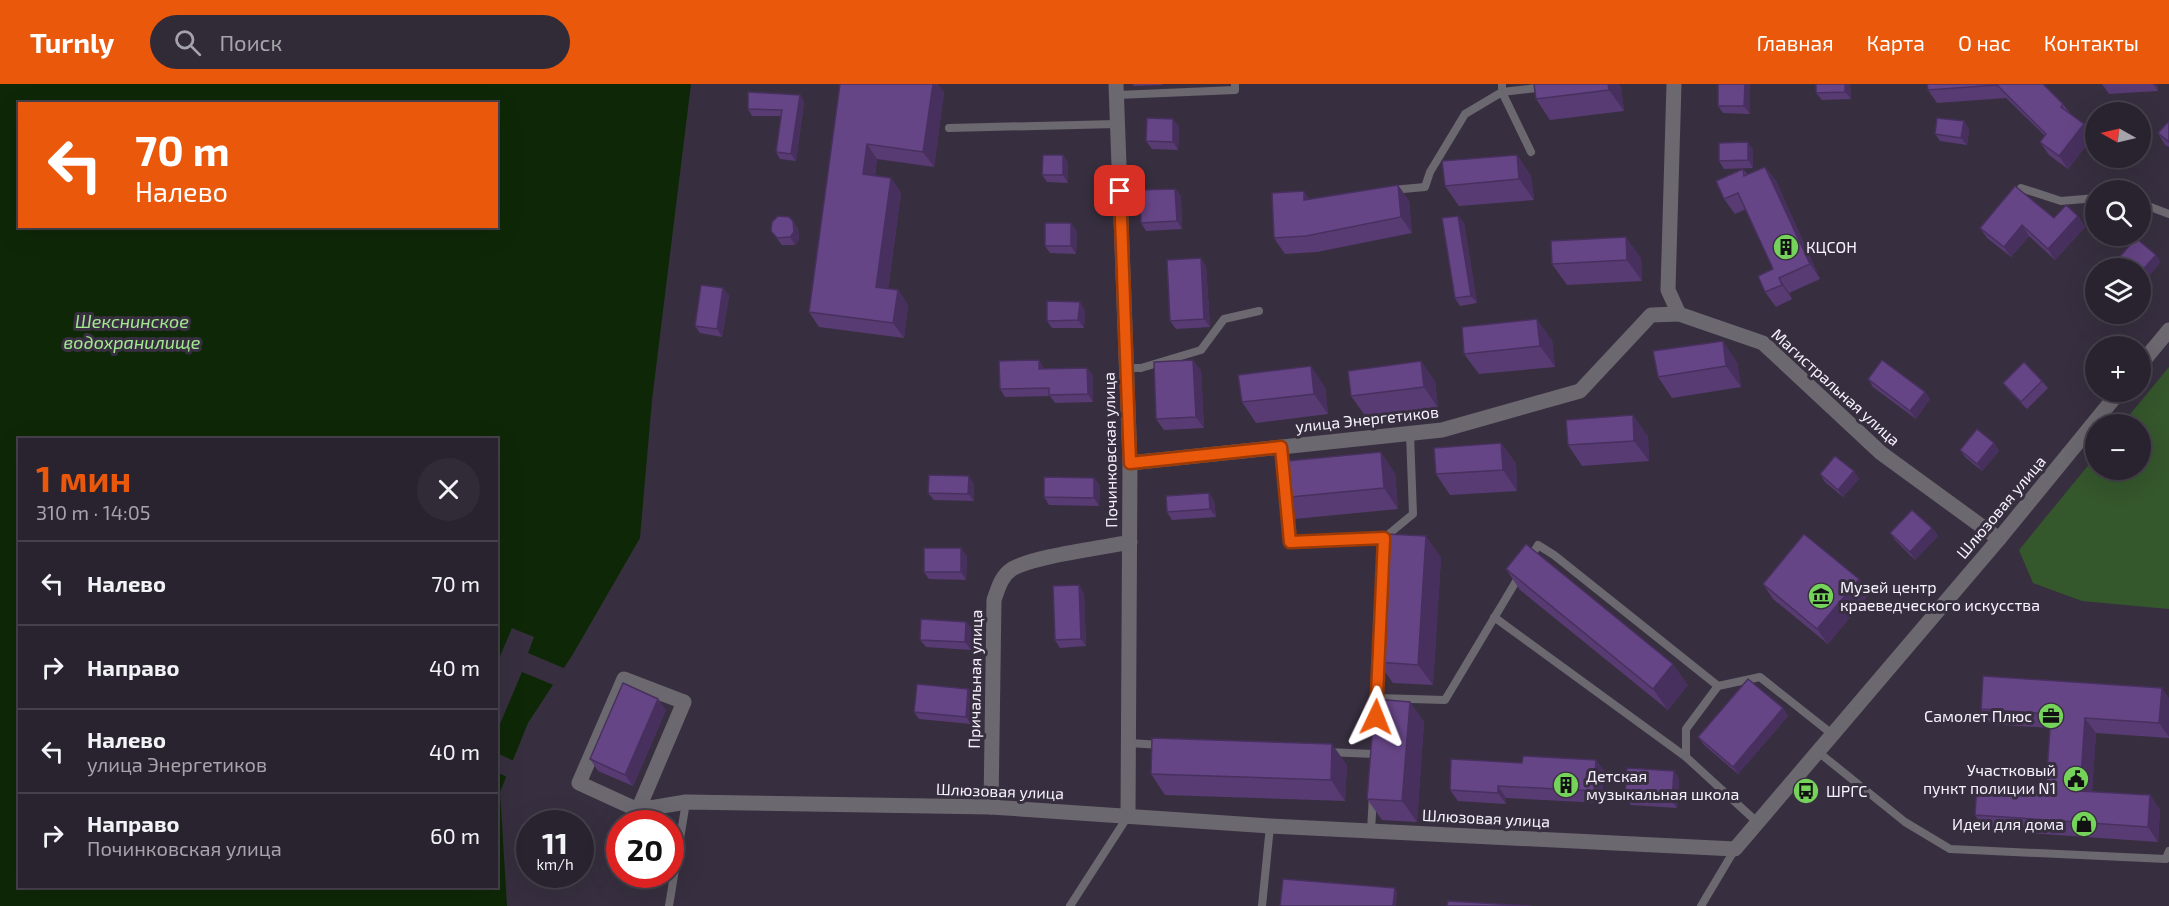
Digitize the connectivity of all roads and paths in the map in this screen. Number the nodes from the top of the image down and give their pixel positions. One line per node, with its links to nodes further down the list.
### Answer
1 (1235, 84): 5 (lane)
2 (1674, 84): 15 (street)
3 (1561, 85): 4 (lane)
4 (1502, 88): 8 (lane); 10 (lane)
5 (1116, 89): 6 (street, Починковская улица)
6 (1117, 124): 7 (lane); 18 (street, Починковская улица)
7 (949, 128)
8 (1531, 152)
9 (2020, 188): 11 (lane)
10 (1377, 192)
11 (2085, 199)
12 (2151, 207): 13 (lane)
13 (2169, 214)
14 (1259, 311): 18 (lane)
15 (1679, 314): 20 (street, улица Энергетиков); 24 (street, Магистральная улица)
16 (2169, 330): 17 (street)
17 (2151, 352)
18 (1126, 368): 21 (street, Починковская улица)
19 (2111, 402): 24 (street, Шлюзовая улица)
20 (1410, 434): 21 (street, улица Энергетиков); 23 (lane)
21 (1130, 463): 25 (street, Починковская улица)
22 (1285, 483): 23 (lane)
23 (1384, 538): 28 (lane)
24 (1999, 539): 30 (street, Шлюзовая улица)
25 (1130, 542): 31 (street, Починковская улица); 41 (street, Причальная улица)
26 (1494, 617): 27 (lane); 28 (lane); 37 (lane)
27 (1718, 686): 30 (lane); 37 (lane)
28 (1377, 698): 29 (lane)
29 (1376, 709)
30 (1832, 734): 34 (street, Шлюзовая улица)
31 (1129, 743): 33 (lane); 43 (street, Починковская улица)
32 (1375, 743): 36 (lane)
33 (1175, 745)
34 (1817, 751): 44 (street, Шлюзовая улица); 48 (lane)
35 (1316, 752): 36 (lane)
36 (1374, 754): 38 (lane)
37 (1686, 757): 44 (lane)
38 (1374, 765)
39 (1373, 787): 46 (lane)
40 (686, 802): 41 (street, Шлюзовая улица); 42 (street, Шлюзовая улица); 49 (lane)
41 (991, 807): 43 (street, Шлюзовая улица)
42 (638, 810): 42 (street)
43 (1128, 815): 45 (street, Шлюзовая улица); 50 (lane)
44 (1757, 822): 47 (street, Шлюзовая улица)
45 (1270, 826): 46 (street, Шлюзовая улица); 51 (lane)
46 (1371, 831): 47 (street, Шлюзовая улица)
47 (1735, 849): 52 (lane)
48 (2169, 851)
49 (669, 906)
50 (1070, 906)
51 (1263, 906)
52 (1701, 906)

